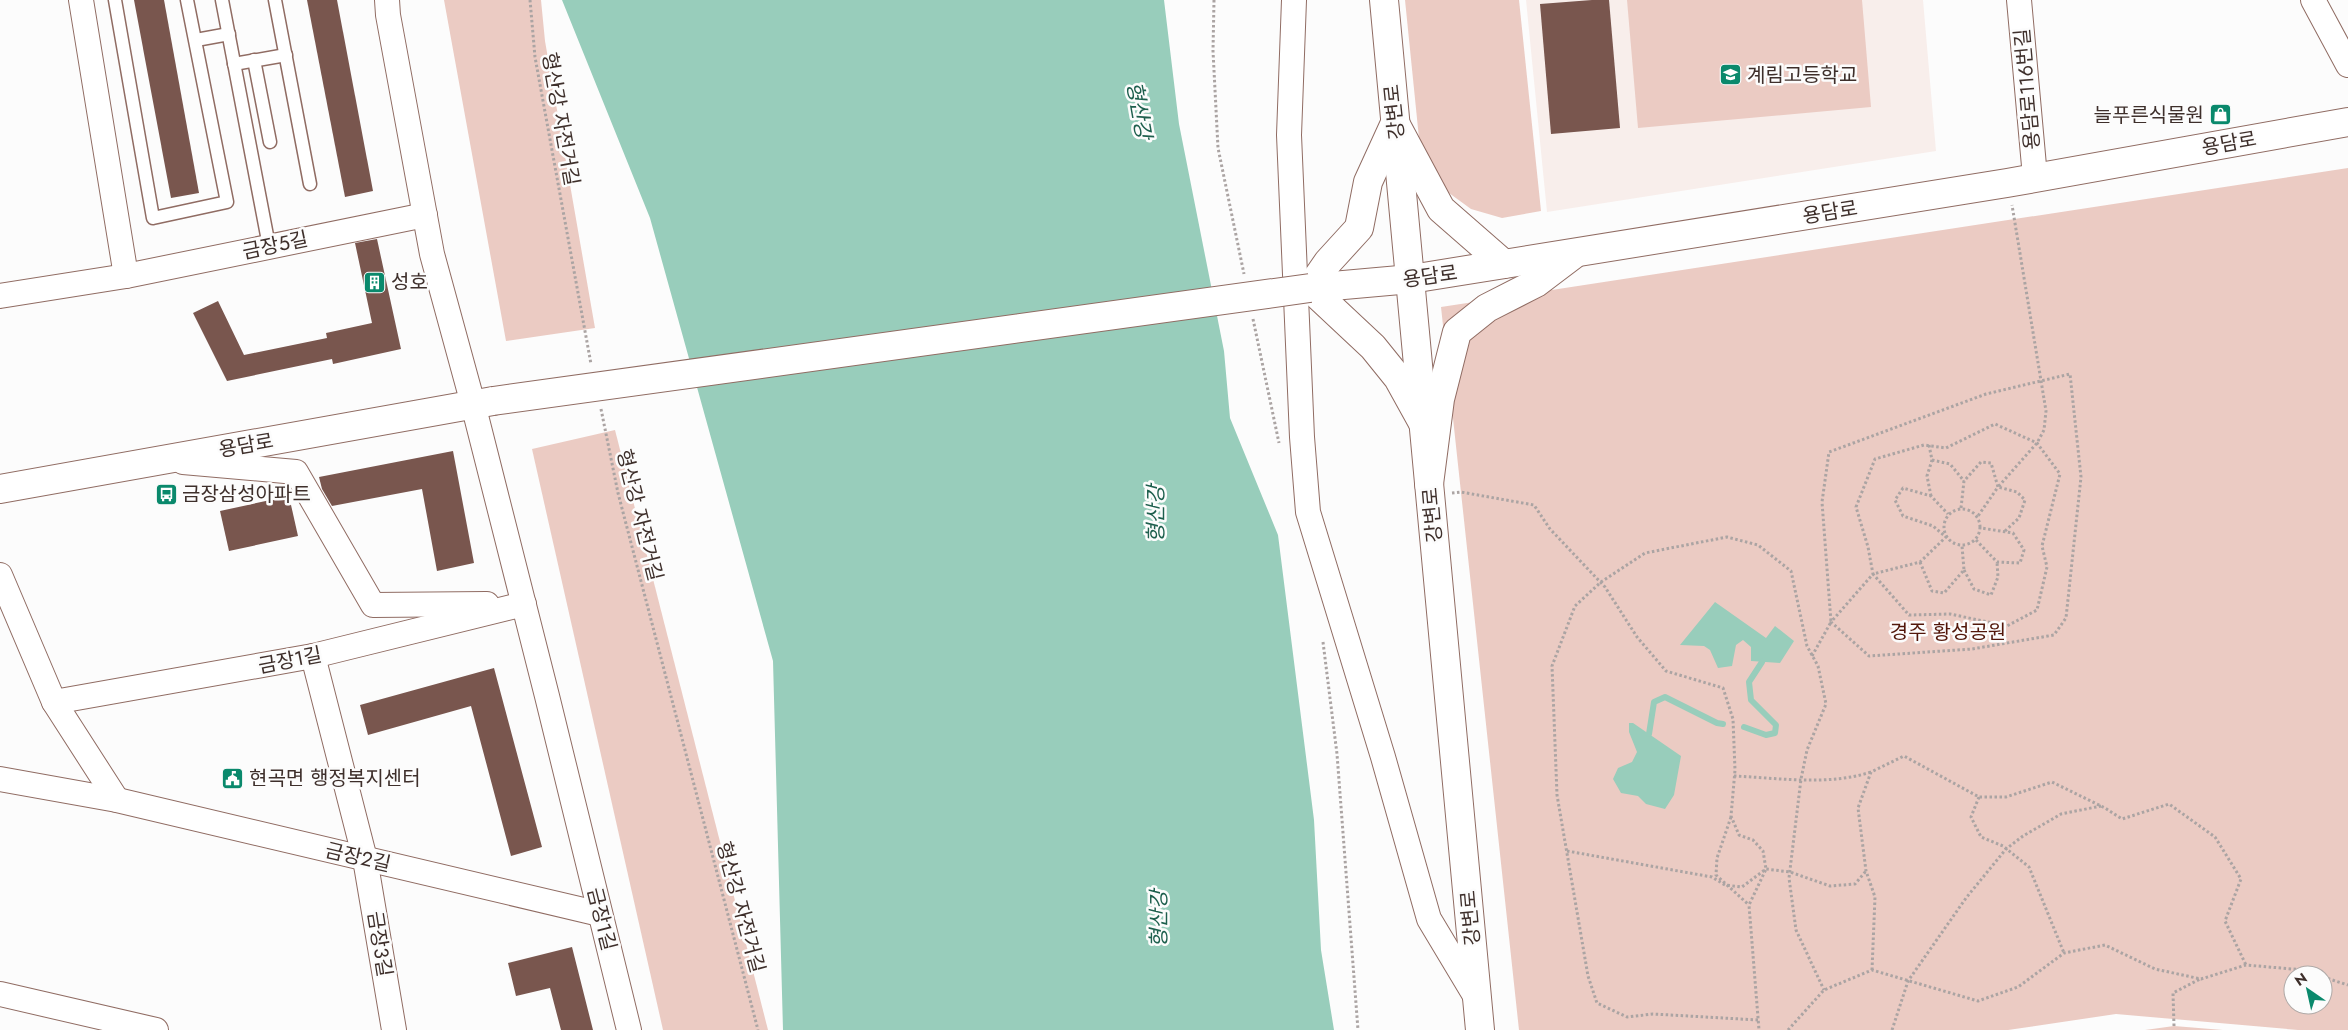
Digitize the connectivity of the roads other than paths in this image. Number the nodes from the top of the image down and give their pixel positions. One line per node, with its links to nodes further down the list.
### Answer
1 (81, 0): 26 (street)
2 (114, 0): 12 (lane)
3 (187, 0): 12 (lane)
4 (222, 0): 11 (lane)
5 (275, 0): 13 (lane)
6 (387, 0): 22 (street, 금장1길)
7 (1294, 0): 44 (street)
8 (1384, 0): 18 (main road, 강변로)
9 (2019, 0): 20 (street, 용담로116번길)
10 (2313, 0): 16 (street)
11 (229, 34): 12 (lane); 15 (lane)
12 (196, 40)
13 (286, 54): 14 (lane); 21 (lane)
14 (254, 60): 15 (lane); 19 (lane)
15 (234, 64): 23 (lane)
16 (2348, 65)
17 (2348, 122): 20 (main road, 용담로)
18 (1396, 123): 25 (main road); 27 (main road, 강변로); 28 (main road)
19 (270, 142)
20 (2034, 178): 24 (main road, 용담로)
21 (310, 184)
22 (424, 215): 23 (street, 금장5길); 30 (street, 금장1길)
23 (269, 246): 26 (street, 금장5길)
24 (1576, 253): 25 (main road, 용담로); 34 (main road)
25 (1504, 264): 27 (main road, 용담로)
26 (126, 276): 29 (street, 금장5길)
27 (1411, 280): 28 (main road, 용담로); 31 (main road, 강변로)
28 (1310, 288): 30 (main road, 용담로, bridge); 31 (main road)
29 (0, 296)
30 (483, 403): 32 (main road, 용담로); 36 (street, 금장1길)
31 (1424, 425): 34 (main road, 강변로)
32 (163, 460): 33 (main road, 용담로); 36 (street)
33 (0, 489)
34 (1430, 489): 44 (main road, 강변로)
35 (0, 575): 38 (street)
36 (524, 604): 37 (street, 금장1길); 42 (street, 금장1길)
37 (314, 656): 38 (street, 금장1길); 41 (street, 금장3길)
38 (54, 702): 40 (street)
39 (0, 779): 40 (street, 금장2길)
40 (117, 800): 41 (street, 금장2길)
41 (365, 859): 42 (street, 금장2길); 46 (street, 금장3길)
42 (600, 914): 47 (street, 금장1길)
43 (0, 994): 45 (street)
44 (1477, 999): 48 (main road, 강변로)
45 (156, 1030)
46 (394, 1030)
47 (628, 1030)
48 (1480, 1030)

